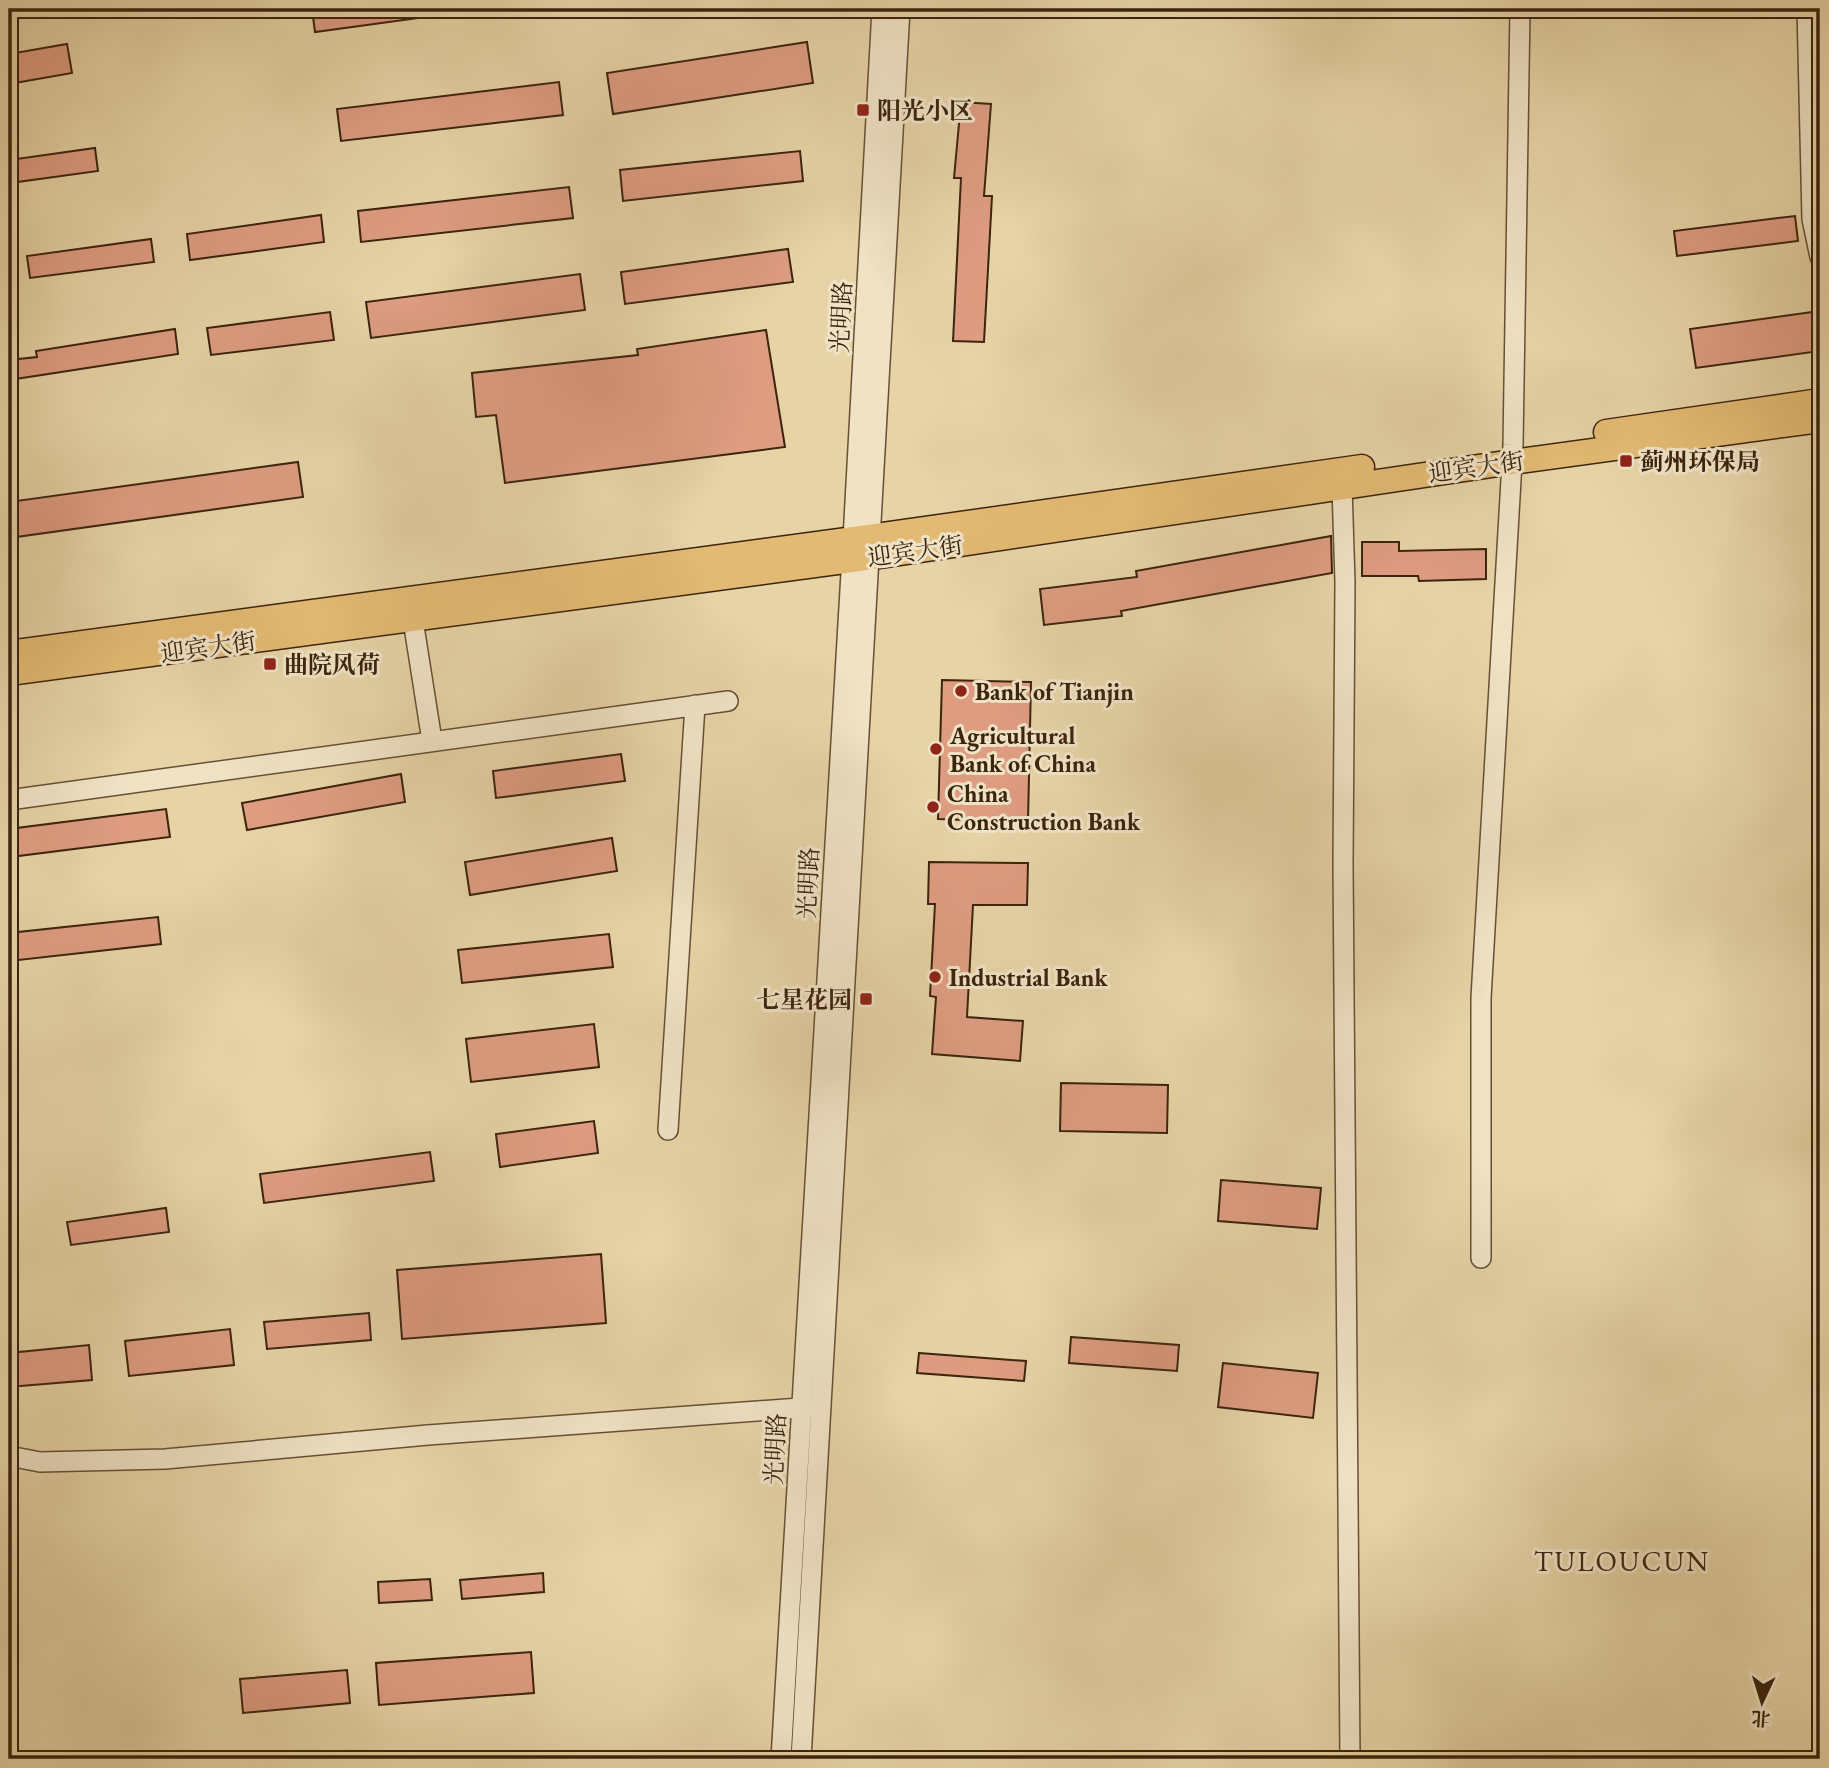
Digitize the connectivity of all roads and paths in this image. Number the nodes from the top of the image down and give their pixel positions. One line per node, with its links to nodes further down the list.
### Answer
1 (882, 9): 10 (street, 光明路)
2 (900, 9): 10 (street, 光明路)
3 (1520, 9): 8 (street)
4 (1807, 9): 5 (street)
5 (1820, 257)
6 (1820, 401): 8 (main road, 迎宾大街)
7 (1820, 420): 8 (main road, 迎宾大街)
8 (1512, 453): 9 (main road, 迎宾大街); 10 (main road, 迎宾大街); 19 (street)
9 (1342, 487): 10 (main road, 迎宾大街); 24 (street)
10 (861, 549): 11 (main road, 迎宾大街); 12 (main road, 迎宾大街); 20 (street, 光明路)
11 (413, 620): 13 (main road, 迎宾大街); 16 (street)
12 (9, 653)
13 (9, 673)
14 (728, 701): 15 (street)
15 (695, 705): 16 (street); 18 (street)
16 (432, 741): 17 (street)
17 (9, 800)
18 (668, 1130)
19 (1481, 1258)
20 (811, 1408): 21 (street); 22 (street, 光明路); 23 (street, 光明路)
21 (9, 1456)
22 (781, 1759)
23 (801, 1759)
24 (1350, 1759)

